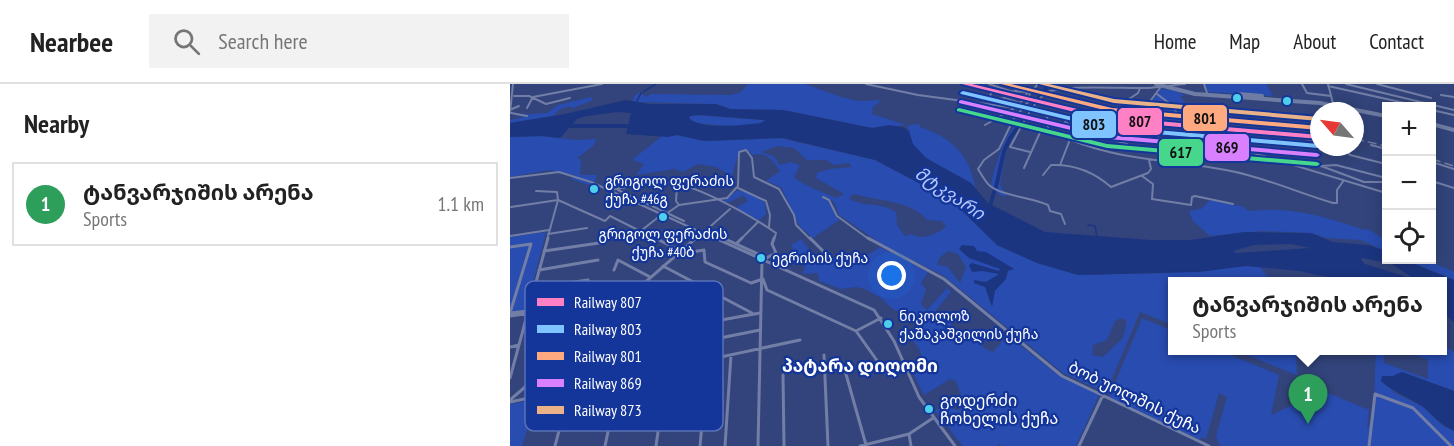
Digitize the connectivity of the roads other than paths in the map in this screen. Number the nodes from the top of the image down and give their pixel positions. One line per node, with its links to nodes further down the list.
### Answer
1 (513, 84): 29 (street)
2 (571, 84): 22 (street)
3 (602, 84): 16 (street)
4 (866, 84): 41 (street)
5 (998, 84): 14 (street)
6 (1038, 84): 24 (street)
7 (1074, 84): 20 (street)
8 (1156, 84): 17 (main road)
9 (1185, 84): 19 (street)
10 (1204, 84): 26 (street)
11 (1302, 84): 38 (street)
12 (1346, 84): 35 (street)
13 (1377, 84): 34 (street)
14 (991, 85): 23 (street)
15 (1328, 85): 38 (street); 39 (street)
16 (587, 86): 22 (street)
17 (1162, 86): 19 (main road); 21 (street); 27 (street)
18 (1025, 87): 23 (street)
19 (1171, 87): 26 (main road); 30 (main road)
20 (1072, 88): 21 (street); 45 (street)
21 (1140, 88): 47 (street)
22 (572, 90): 32 (street)
23 (1016, 91): 24 (street)
24 (1029, 92): 42 (street); 43 (street)
25 (991, 93): 36 (street)
26 (1207, 93): 30 (main road)
27 (1157, 94): 46 (street); 56 (street)
28 (1441, 95): 31 (street)
29 (514, 96): 32 (street); 37 (street)
30 (1246, 96): 38 (main road)
31 (1454, 97)
32 (533, 98): 33 (street); 44 (street)
33 (570, 98)
34 (1431, 98)
35 (1410, 99): 48 (street)
36 (994, 100): 41 (street); 42 (street)
37 (511, 101): 49 (street)
38 (1332, 101): 51 (main road)
39 (1394, 102)
40 (519, 106): 49 (street)
41 (1008, 106): 42 (street)
42 (1018, 106): 43 (street); 57 (street)
43 (1025, 107): 45 (street); 104 (street)
44 (527, 108)
45 (1034, 108): 52 (street); 70 (street)
46 (1145, 108)
47 (1127, 109)
48 (1454, 110)
49 (510, 111): 54 (street)
50 (1436, 111): 53 (street)
51 (1382, 113)
52 (1047, 114): 55 (street); 59 (street)
53 (1454, 115)
54 (527, 116)
55 (1068, 120): 60 (street); 65 (street)
56 (1192, 120)
57 (985, 125)
58 (1436, 127): 61 (main road)
59 (1048, 129): 66 (street); 70 (street)
60 (1087, 129): 62 (street); 67 (street)
61 (1454, 131)
62 (1159, 135)
63 (1306, 139): 64 (street)
64 (1310, 140)
65 (1257, 141)
66 (1069, 142): 72 (street); 76 (street)
67 (1127, 144)
68 (1371, 145): 69 (street)
69 (1382, 148)
70 (1030, 153): 77 (street)
71 (1357, 156): 74 (street)
72 (1149, 160): 73 (street); 80 (street)
73 (1164, 161): 83 (street); 83 (street)
74 (1382, 164)
75 (1436, 164): 78 (street)
76 (1060, 165): 79 (street); 80 (street)
77 (1024, 168)
78 (1454, 170)
79 (1043, 175)
80 (1142, 176): 97 (street)
81 (510, 178): 91 (street)
82 (1382, 179): 87 (street)
83 (1344, 180): 87 (street)
84 (1382, 181): 87 (street)
85 (1436, 183): 89 (street)
86 (679, 184): 90 (street); 96 (street); 98 (street)
87 (1363, 184): 93 (street)
88 (738, 188): 96 (street); 105 (street); 116 (street)
89 (1454, 188)
90 (616, 189): 91 (street); 101 (street)
91 (607, 190): 101 (street)
92 (536, 191): 95 (street)
93 (1382, 191)
94 (823, 198): 153 (street, ბობ უოლშის ქუჩა)
95 (558, 200): 99 (street); 107 (street); 108 (street)
96 (715, 201): 98 (street); 100 (street)
97 (1233, 204)
98 (679, 205): 101 (street)
99 (511, 207)
100 (730, 209): 103 (street); 109 (street)
101 (664, 215): 102 (street); 107 (street); 109 (street)
102 (684, 221)
103 (758, 222): 105 (street); 112 (street)
104 (1065, 224)
105 (769, 227): 117 (street)
106 (587, 228): 108 (street)
107 (642, 231): 114 (street)
108 (549, 232): 110 (street); 115 (street)
109 (703, 232): 112 (street); 114 (street); 119 (street)
110 (510, 236)
111 (606, 242): 115 (street)
112 (736, 244): 117 (street)
113 (510, 247): 133 (street)
114 (682, 250): 120 (street); 124 (street)
115 (543, 251): 121 (street)
116 (827, 255)
117 (768, 258): 119 (street)
118 (598, 260): 121 (street)
119 (762, 260): 124 (street); 135 (street)
120 (663, 266): 123 (street); 129 (street)
121 (539, 270): 126 (street)
122 (614, 270): 123 (street)
123 (650, 278): 128 (street)
124 (762, 278): 132 (street); 139 (street)
125 (588, 280): 127 (street)
126 (536, 281)
127 (581, 281)
128 (646, 281)
129 (692, 281)
130 (723, 298): 134 (street)
131 (525, 312): 133 (street)
132 (760, 313): 134 (street); 138 (street)
133 (510, 314)
134 (754, 314): 136 (street)
135 (881, 318): 139 (street); 148 (street)
136 (723, 319)
137 (525, 323): 142 (street)
138 (761, 330): 140 (street); 144 (street)
139 (856, 331): 148 (street)
140 (723, 337)
141 (800, 340): 144 (street)
142 (519, 345): 143 (street); 151 (street)
143 (510, 347)
144 (760, 349): 145 (street); 168 (street)
145 (731, 355): 147 (street); 167 (street)
146 (824, 356): 170 (street)
147 (723, 357)
148 (906, 367): 156 (street)
149 (844, 368): 162 (street)
150 (783, 375): 169 (street)
151 (510, 378)
152 (525, 388): 155 (street)
153 (1102, 395): 174 (street); 175 (street, ბობ უოლშის ქუჩა)
154 (525, 398): 155 (street)
155 (510, 401)
156 (934, 418): 161 (street); 173 (street)
157 (559, 431): 163 (street)
158 (608, 431): 164 (street)
159 (658, 431): 165 (street)
160 (701, 431): 166 (street)
161 (909, 434): 162 (street); 172 (street)
162 (866, 444): 171 (street)
163 (555, 446)
164 (605, 446)
165 (656, 446)
166 (700, 446)
167 (725, 446)
168 (758, 446)
169 (784, 446)
170 (828, 446)
171 (860, 446)
172 (911, 446)
173 (956, 446)
174 (1080, 446)
175 (1209, 446)
176 (1369, 446): 177 (street)
177 (1451, 446)

